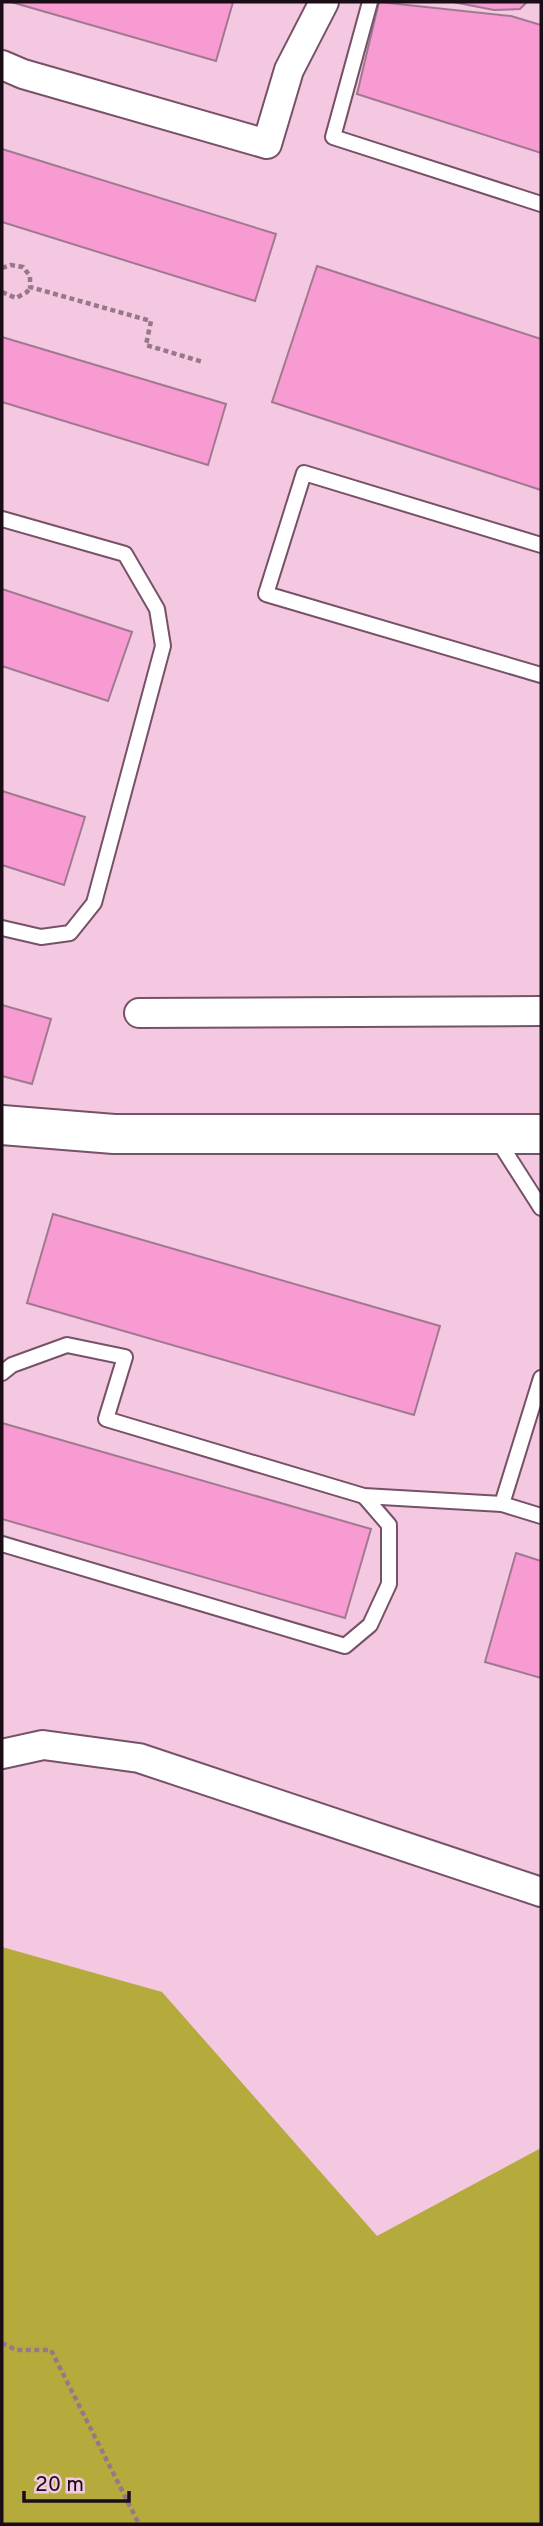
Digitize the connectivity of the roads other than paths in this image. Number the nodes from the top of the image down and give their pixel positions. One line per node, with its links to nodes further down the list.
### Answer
1 (324, 2): 3 (street)
2 (370, 2): 4 (lane)
3 (2, 65)
4 (541, 204)
5 (2, 519): 8 (lane)
6 (541, 545): 7 (lane)
7 (541, 676)
8 (2, 928)
9 (541, 1011): 10 (street)
10 (139, 1013)
11 (2, 1125): 12 (street)
12 (494, 1135): 13 (street); 14 (lane)
13 (541, 1135)
14 (541, 1208)
15 (2, 1373): 17 (lane)
16 (541, 1378): 18 (lane)
17 (364, 1496): 18 (lane); 20 (lane)
18 (502, 1504): 19 (lane)
19 (541, 1516)
20 (2, 1544)
21 (2, 1754): 22 (street)
22 (541, 1892)

